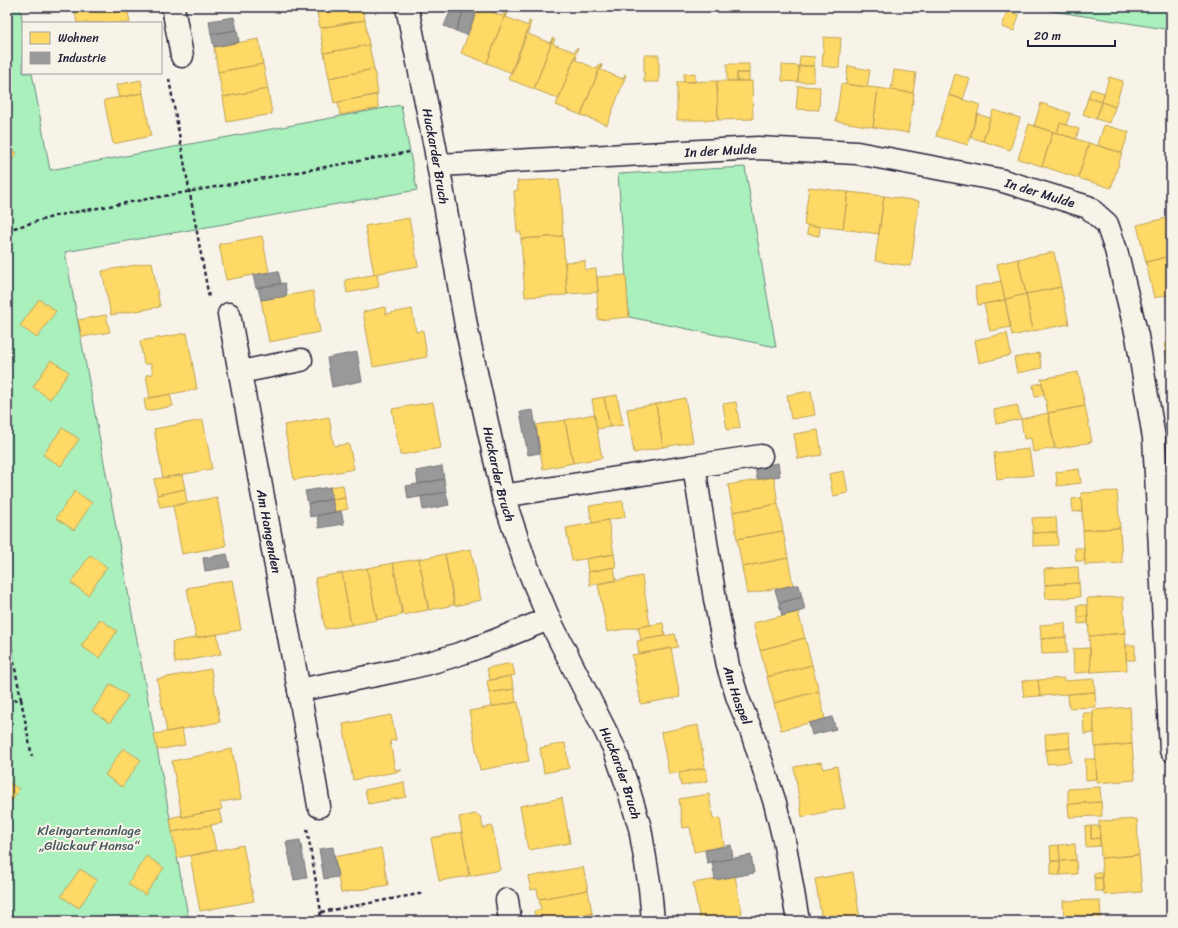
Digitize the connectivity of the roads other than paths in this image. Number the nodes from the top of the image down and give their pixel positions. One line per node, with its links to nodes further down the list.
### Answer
1 (173, 7): 3 (street)
2 (407, 7): 4 (street, Huckarder Bruch)
3 (182, 56)
4 (437, 156): 10 (street, Huckarder Bruch); 13 (street, In der Mulde)
5 (229, 314): 7 (street, Am Hangenden)
6 (301, 360): 7 (street)
7 (240, 372): 12 (street, Am Hangenden)
8 (761, 456): 9 (street)
9 (694, 466): 10 (street); 18 (street, Am Haspel)
10 (503, 496): 11 (street, Huckarder Bruch)
11 (549, 619): 12 (street); 17 (street, Huckarder Bruch)
12 (299, 690): 14 (street, Am Hangenden)
13 (1171, 750)
14 (319, 806)
15 (507, 900): 16 (street)
16 (510, 921)
17 (653, 921)
18 (798, 921)

